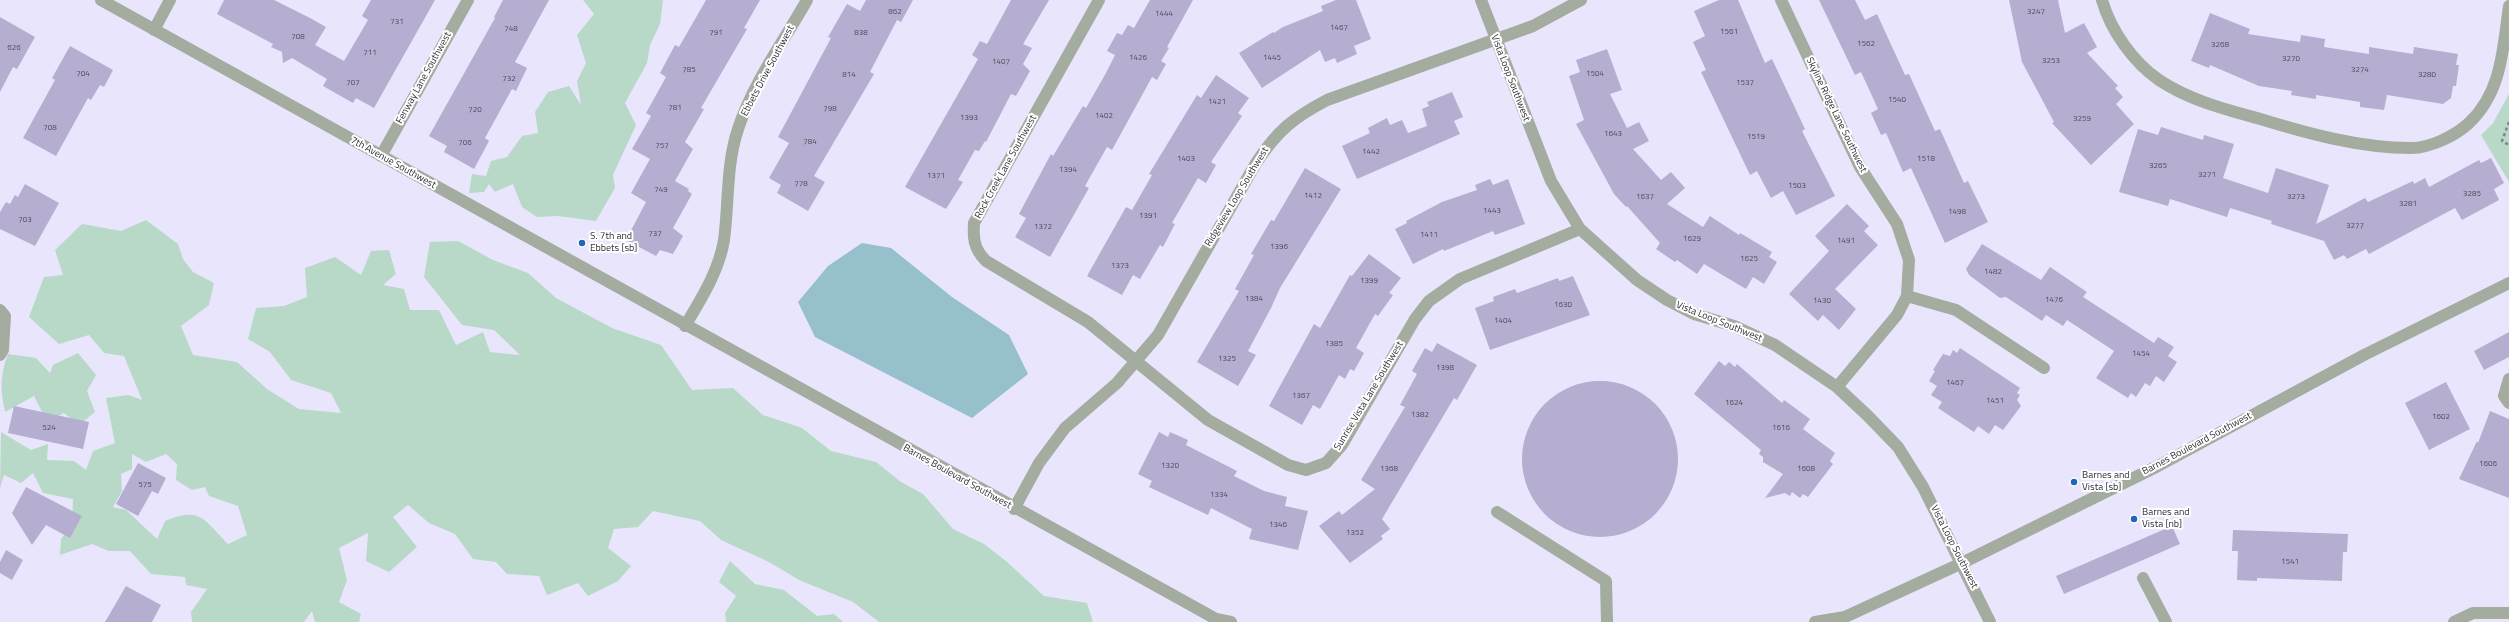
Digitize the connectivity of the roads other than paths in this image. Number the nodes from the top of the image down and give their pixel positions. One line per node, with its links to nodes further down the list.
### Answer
1 (101, 0): 11 (street, 7th Avenue Southwest)
2 (170, 0): 11 (street)
3 (468, 0): 13 (street, Fenway Lane Southwest)
4 (807, 0): 18 (street, Ebbets Drive Southwest)
5 (1099, 0): 20 (street, Rock Creek Lane Southwest)
6 (1481, 0): 12 (street, Vista Loop Southwest)
7 (1581, 0): 12 (street, Ridgeview Loop Southwest)
8 (1781, 0): 16 (street, Skyline Ridge Lane Southwest)
9 (2102, 0): 10 (street)
10 (2509, 6)
11 (154, 30): 13 (street, 7th Avenue Southwest)
12 (1495, 40): 14 (street, Vista Loop Southwest); 20 (street, Ridgeview Loop Southwest)
13 (381, 156): 18 (street, 7th Avenue Southwest)
14 (1580, 229): 20 (street, Sunrise Vista Lane Southwest); 23 (street, Vista Loop Southwest)
15 (2509, 283): 27 (street, Barnes Boulevard Southwest)
16 (1908, 296): 21 (street); 23 (street, Skyline Ridge Lane Southwest)
17 (2, 313): 19 (street)
18 (685, 326): 25 (street, Barnes Boulevard Southwest)
19 (0, 355)
20 (1135, 362): 25 (street, Ridgeview Loop Southwest)
21 (2044, 368)
22 (2509, 379): 24 (street)
23 (1837, 386): 27 (street, Vista Loop Southwest)
24 (2509, 403)
25 (1014, 508): 30 (street, Barnes Boulevard Southwest)
26 (1497, 512): 31 (street)
27 (1962, 563): 32 (street, Barnes Boulevard Southwest); 33 (street, Vista Loop Southwest)
28 (2144, 578): 34 (street)
29 (2509, 613): 35 (street)
30 (1231, 622)
31 (1607, 622)
32 (1815, 622)
33 (1990, 622)
34 (2166, 622)
35 (2454, 622)

